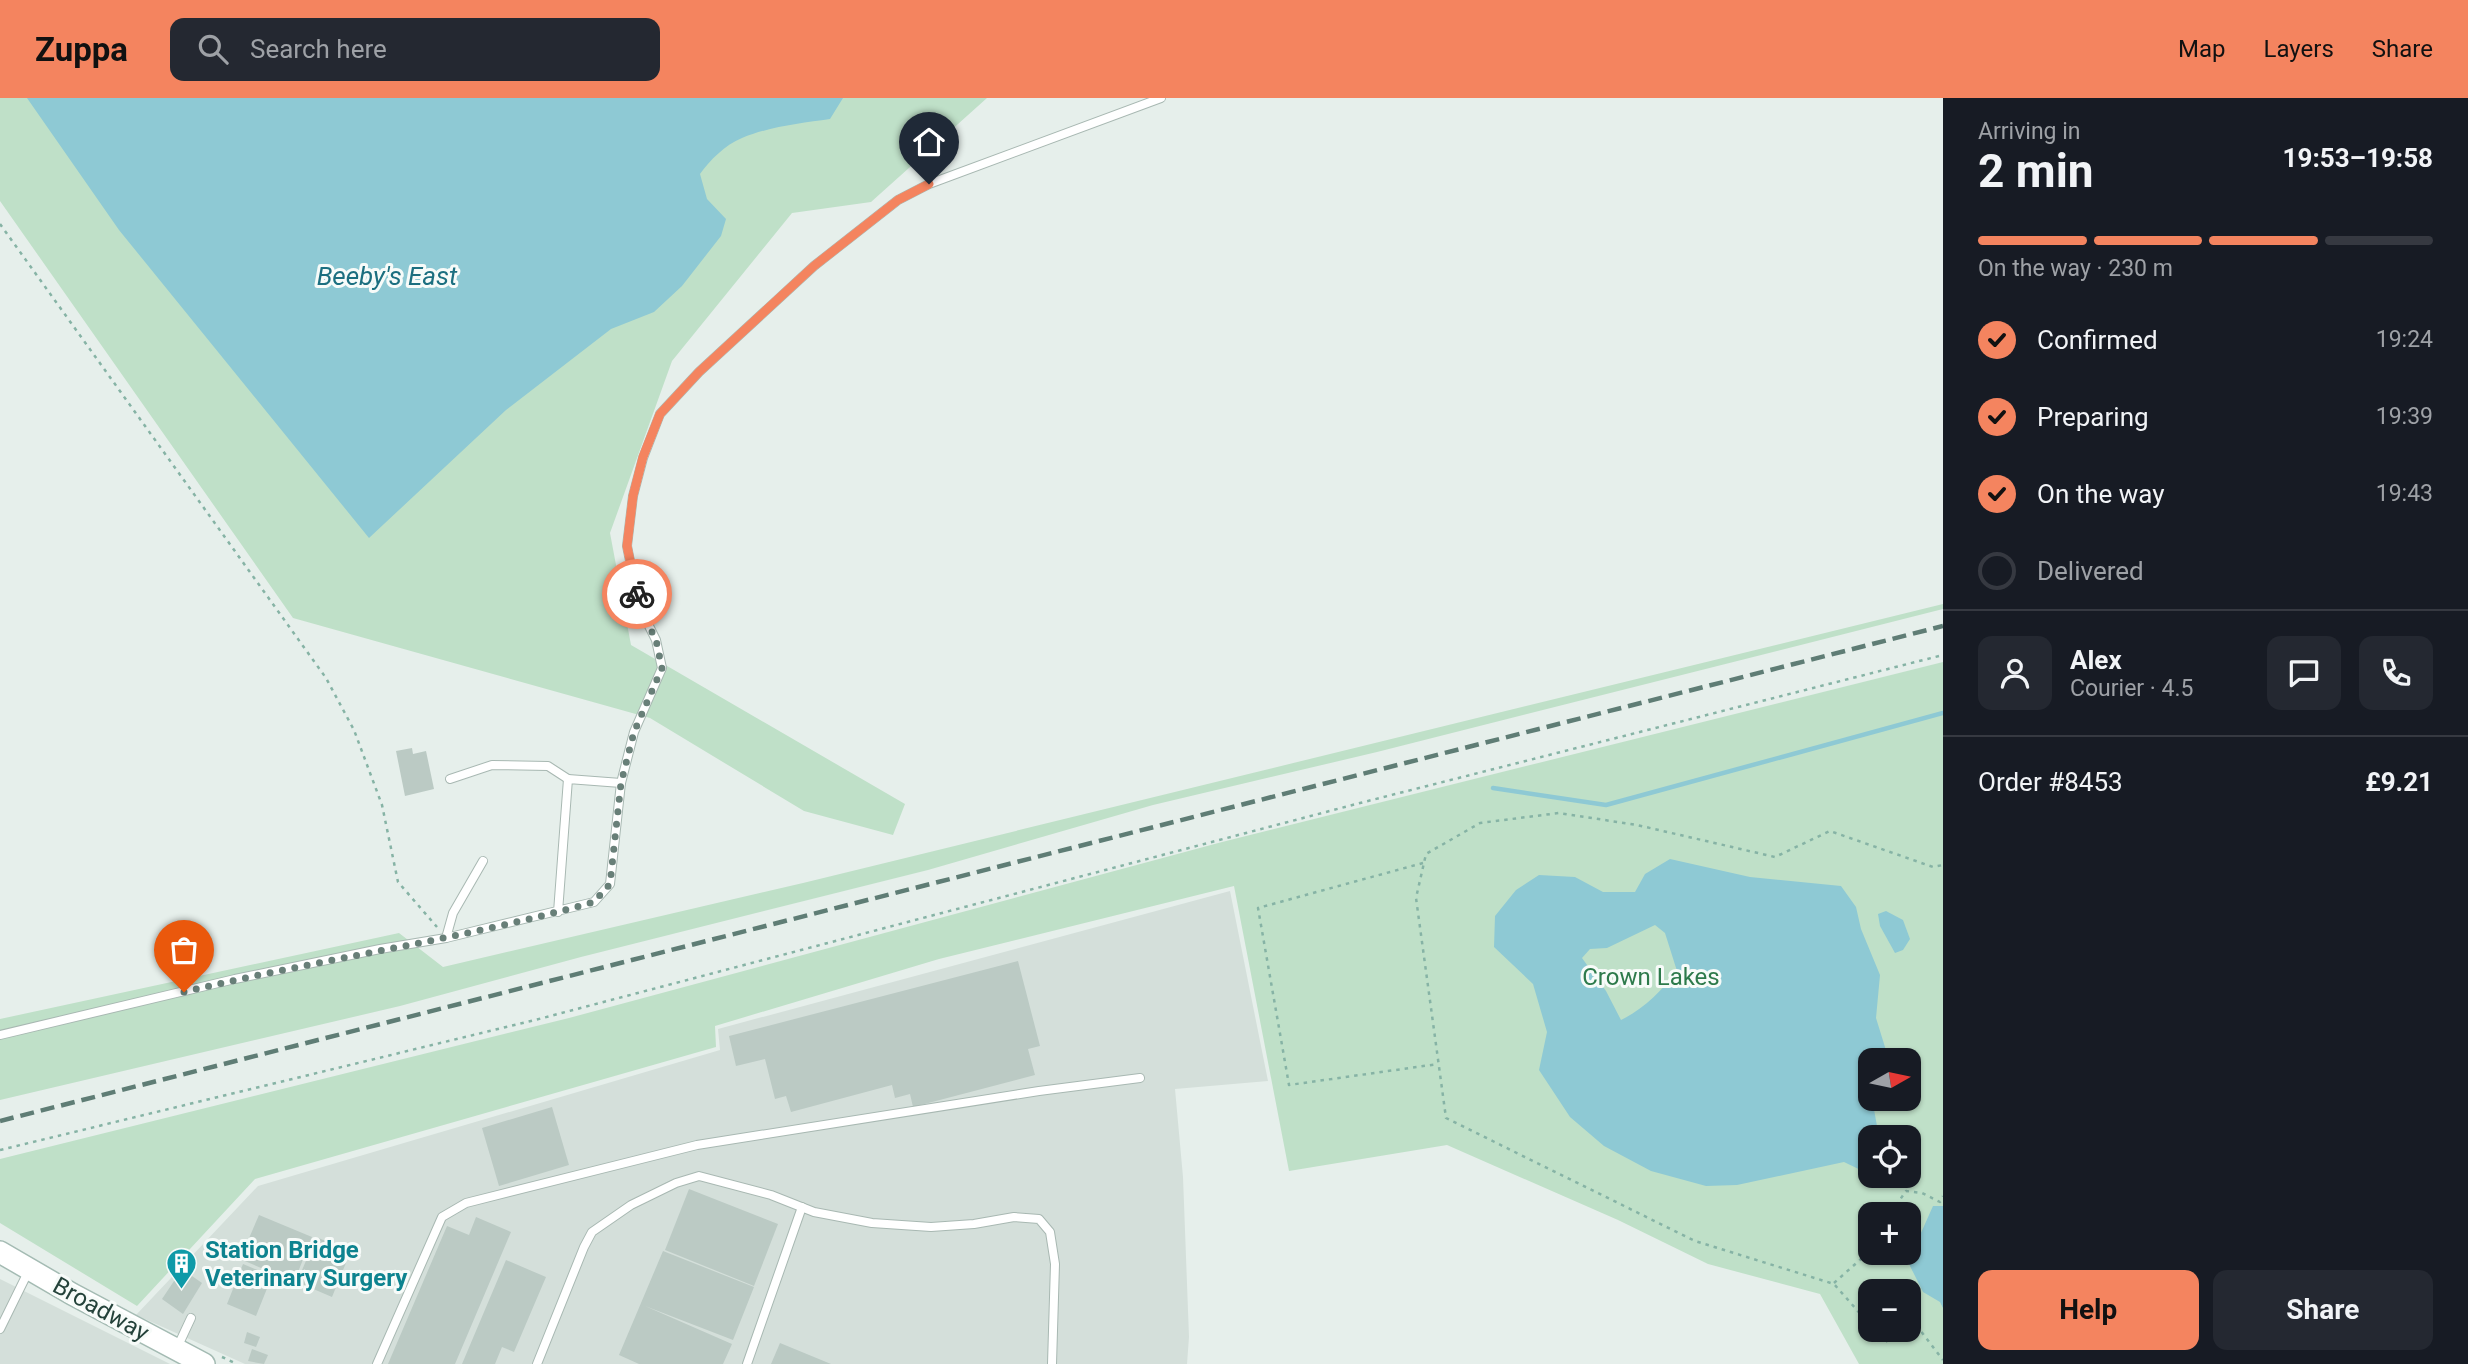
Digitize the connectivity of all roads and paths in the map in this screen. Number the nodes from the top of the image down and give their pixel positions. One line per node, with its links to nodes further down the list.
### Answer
1 (1161, 98): 6 (lane)
2 (0, 223): 11 (path)
3 (1943, 655): 15 (path)
4 (450, 779): 5 (lane)
5 (568, 779): 6 (lane); 10 (lane)
6 (621, 783): 10 (lane)
7 (483, 861): 11 (lane)
8 (1424, 862): 9 (path); 13 (path); 13 (path)
9 (1943, 865)
10 (558, 912): 11 (lane)
11 (446, 938): 12 (lane)
12 (0, 1035)
13 (1437, 1064): 22 (path)
14 (1140, 1078): 30 (lane)
15 (0, 1150)
16 (1943, 1196): 17 (path)
17 (1898, 1202)
18 (802, 1207): 31 (lane); 32 (lane); 33 (lane)
19 (0, 1252): 21 (main road, Broadway)
20 (1858, 1262): 22 (path)
21 (29, 1270): 25 (lane); 27 (main road, Broadway)
22 (1833, 1284): 23 (path)
23 (1858, 1312)
24 (191, 1318): 27 (lane)
25 (1, 1327)
26 (1921, 1331): 28 (path)
27 (176, 1350): 29 (main road, Broadway)
28 (1943, 1360)
29 (204, 1364)
30 (377, 1364)
31 (537, 1364)
32 (747, 1364)
33 (1052, 1364)

